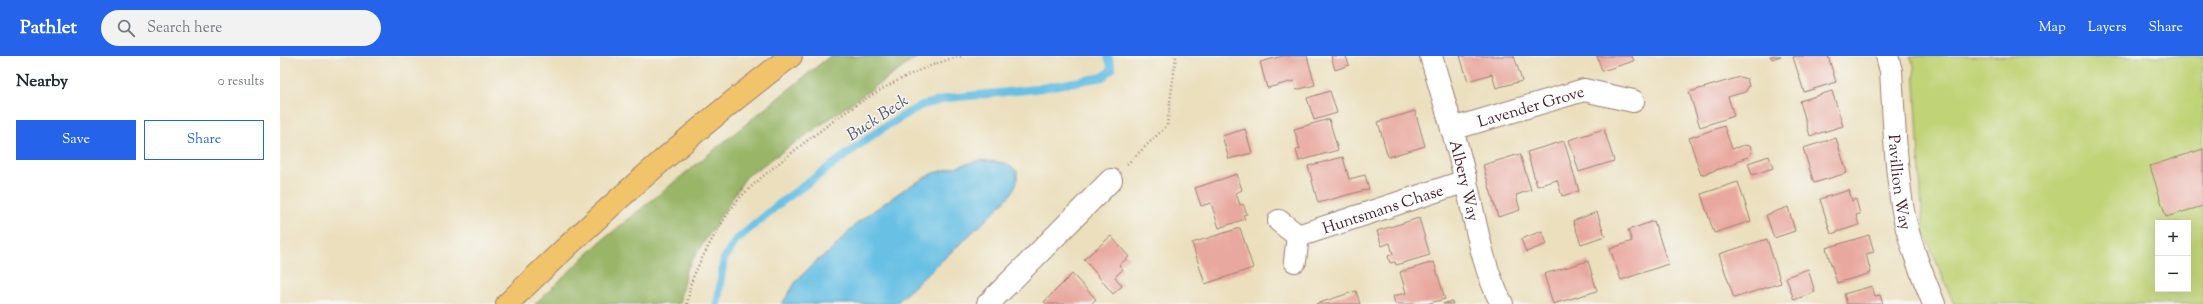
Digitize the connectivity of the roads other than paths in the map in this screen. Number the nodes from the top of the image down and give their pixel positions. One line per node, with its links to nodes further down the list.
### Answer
1 (791, 56): 11 (highway)
2 (1431, 56): 5 (street, Albery Way)
3 (1887, 56): 14 (street, Pavillion Way)
4 (1632, 101): 5 (street, Lavender Grove)
5 (1452, 128): 7 (street, Albery Way)
6 (1111, 180): 12 (street)
7 (1466, 181): 9 (street, Huntsmans Chase); 13 (street, Albery Way)
8 (1279, 221): 9 (street)
9 (1298, 236): 10 (street)
10 (1295, 261)
11 (507, 304)
12 (988, 304)
13 (1502, 304)
14 (1934, 304)

